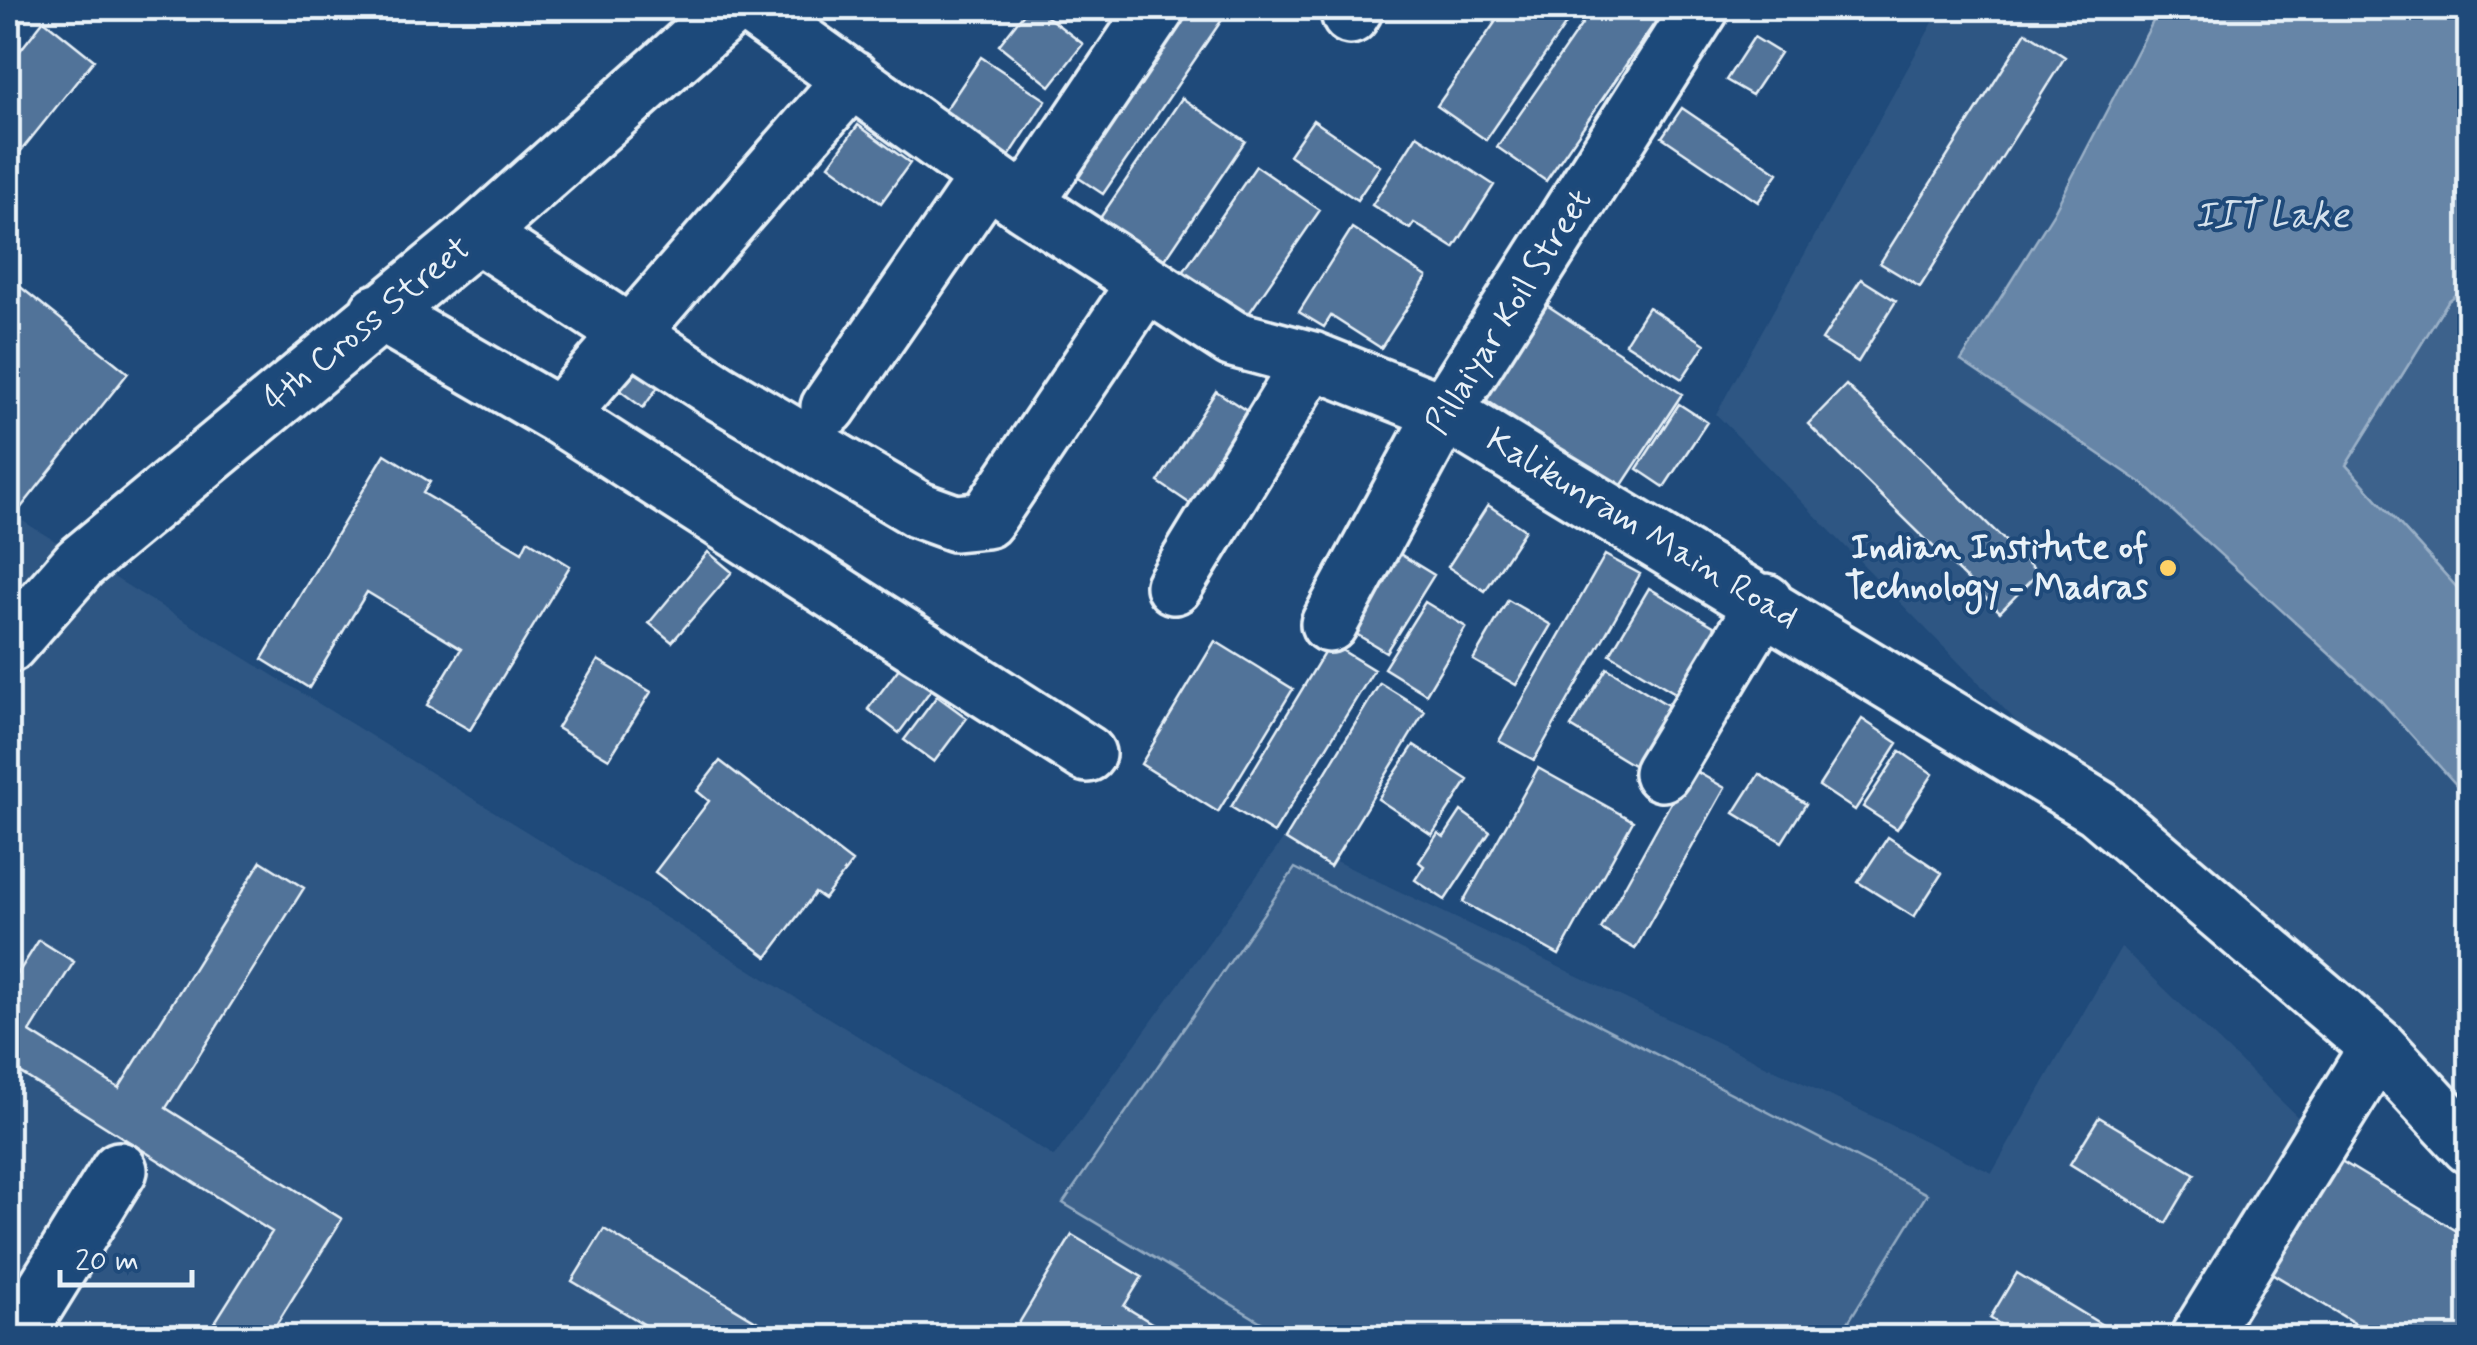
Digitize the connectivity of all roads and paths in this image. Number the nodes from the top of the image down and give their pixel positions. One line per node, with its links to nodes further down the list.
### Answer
1 (731, 8): 7 (street, 4th Cross Street)
2 (752, 8): 5 (street, Kalikunram Main Road)
3 (1157, 8): 6 (street)
4 (1702, 8): 13 (street, Pillaiyar Koil Street)
5 (852, 79): 6 (street, Kalikunram Main Road); 10 (street)
6 (1006, 191): 8 (street, Kalikunram Main Road); 12 (street)
7 (477, 234): 9 (street, 4th Cross Street); 10 (street)
8 (1144, 285): 10 (street); 11 (street, Kalikunram Main Road)
9 (378, 312): 14 (street); 18 (street, 4th Cross Street)
10 (629, 334): 14 (street)
11 (1312, 360): 13 (street, Kalikunram Main Road); 15 (street)
12 (830, 407)
13 (1444, 412): 16 (street, Kalikunram Main Road); 17 (street, Pillaiyar Koil Street)
14 (558, 416): 19 (street)
15 (1174, 586)
16 (1765, 602): 20 (street); 21 (street, Kalikunram Main Road)
17 (1329, 624)
18 (8, 645)
19 (1088, 754)
20 (1662, 773)
21 (2378, 1048): 22 (street, Kalikunram Main Road); 25 (street)
22 (2470, 1146)
23 (120, 1170): 24 (street)
24 (16, 1338)
25 (2198, 1338)

